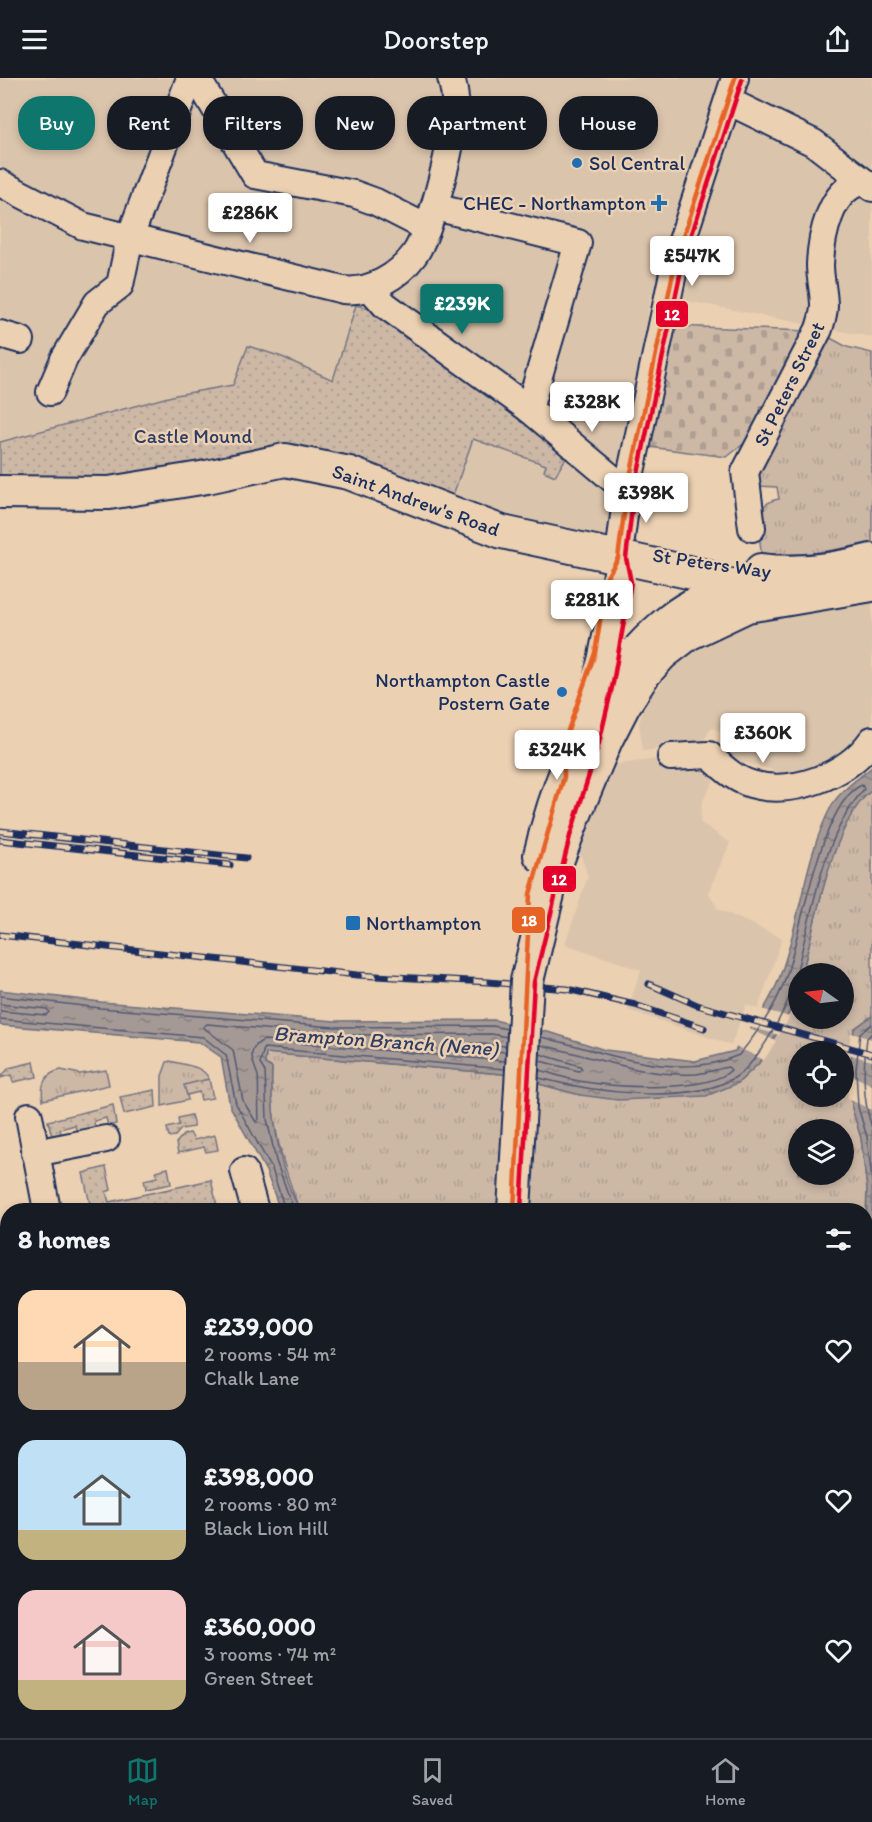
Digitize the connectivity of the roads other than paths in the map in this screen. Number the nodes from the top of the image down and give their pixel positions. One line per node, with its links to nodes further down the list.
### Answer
1 (190, 78): 8 (street)
2 (197, 78): 7 (street)
3 (452, 78): 7 (street)
4 (731, 90): 6 (street); 12 (street)
5 (0, 183): 8 (street)
6 (867, 185): 14 (street, St Peters Street)
7 (431, 218): 9 (street); 11 (street)
8 (130, 237): 9 (street); 10 (street)
9 (370, 288): 11 (street)
10 (50, 392)
11 (529, 409): 12 (street)
12 (627, 491): 15 (street)
13 (0, 492): 15 (main road, Saint Andrew's Road)
14 (752, 528)
15 (618, 558): 17 (main road, St Peters Way); 19 (main road, St Peters Way); 21 (street); 24 (street)
16 (872, 560): 17 (main road, St Peters Way)
17 (782, 573): 19 (main road, St Peters Way)
18 (872, 585): 20 (main road, St Peters Way)
19 (732, 588): 20 (main road, St Peters Way); 21 (main road)
20 (804, 595): 25 (main road)
21 (594, 715): 24 (main road); 25 (street)
22 (872, 741): 23 (street)
23 (671, 757)
24 (564, 777): 26 (main road)
25 (554, 869): 26 (main road)
26 (539, 896): 33 (main road, bridge)
27 (29, 1116): 29 (street)
28 (106, 1139): 29 (street)
29 (35, 1153): 31 (street)
30 (244, 1171): 32 (street)
31 (46, 1203)
32 (253, 1203)
33 (514, 1203)

